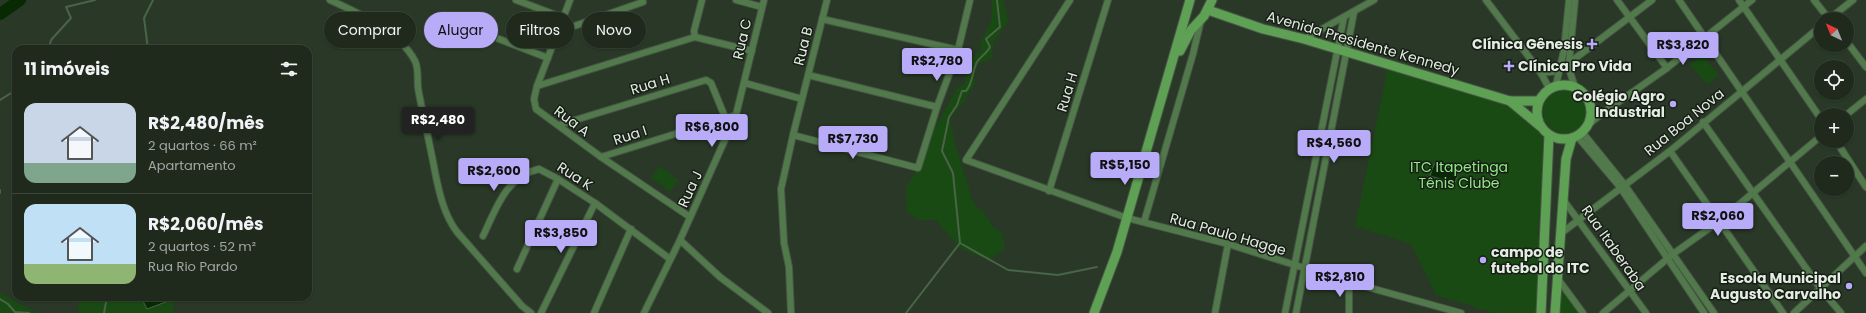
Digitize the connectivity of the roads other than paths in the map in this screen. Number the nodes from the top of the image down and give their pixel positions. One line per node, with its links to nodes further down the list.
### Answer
1 (330, 0): 112 (street)
2 (516, 0): 27 (street)
3 (570, 0): 28 (street, Rua A)
4 (702, 0): 38 (street)
5 (736, 0): 25 (street)
6 (764, 0): 25 (street, Rua C)
7 (827, 0): 35 (street, Rua B)
8 (970, 0): 43 (street)
9 (1070, 0): 85 (street)
10 (1108, 0): 85 (street, Rua H)
11 (1212, 0): 32 (main road)
12 (1374, 0): 29 (street)
13 (1486, 0): 54 (street)
14 (1569, 0): 53 (street)
15 (1575, 0): 49 (street)
16 (1617, 0): 34 (street)
17 (1652, 0): 34 (street)
18 (1679, 0): 39 (street)
19 (1739, 0): 26 (street)
20 (1752, 0): 26 (street)
21 (1814, 0): 30 (street)
22 (1853, 0): 31 (street)
23 (643, 2): 36 (street)
24 (1189, 4): 32 (main road, Avenida Presidente Kennedy); 50 (main road)
25 (762, 7): 44 (street, Rua C)
26 (1744, 7): 39 (street); 48 (street)
27 (548, 12)
28 (566, 12)
29 (1354, 12): 33 (street); 45 (street)
30 (1823, 12)
31 (1838, 12)
32 (1204, 15): 41 (main road, Avenida Presidente Kennedy); 50 (main road); 92 (street)
33 (1344, 17): 41 (street); 45 (street)
34 (1630, 18): 49 (street); 52 (street)
35 (822, 19): 43 (street); 55 (street, Rua B)
36 (574, 26)
37 (1814, 31): 48 (street, Rua Boa Nova)
38 (695, 36): 44 (street); 57 (street)
39 (1706, 37): 52 (street); 60 (street)
40 (498, 39): 47 (street)
41 (1304, 39): 45 (main road, Avenida Presidente Kennedy)
42 (552, 48): 47 (street, Rua A)
43 (958, 50): 65 (street)
44 (752, 51): 56 (street, Rua C)
45 (1343, 51): 63 (main road, Avenida Presidente Kennedy); 104 (street); 105 (street)
46 (1854, 51): 51 (street)
47 (548, 58): 57 (street, Rua A)
48 (1780, 58): 60 (street, Rua Boa Nova); 67 (street)
49 (1570, 63): 59 (street)
50 (1173, 64): 90 (main road)
51 (1866, 66)
52 (1667, 68): 70 (street)
53 (1559, 71): 54 (street); 58 (street)
54 (1541, 73): 58 (street)
55 (808, 75): 61 (street, Rua B); 65 (street)
56 (745, 83): 61 (street); 69 (street, Rua J)
57 (537, 86): 73 (street, Rua A)
58 (1552, 87): 59 (main road); 64 (main road)
59 (1575, 87): 66 (main road)
60 (1742, 91): 72 (street, Rua Boa Nova); 81 (street)
61 (802, 99): 76 (street, Rua B)
62 (1866, 99): 68 (street)
63 (1510, 101): 64 (main road, Avenida Presidente Kennedy); 74 (main road, Avenida Presidente Kennedy)
64 (1538, 101): 74 (main road)
65 (937, 107): 76 (street)
66 (1591, 109): 70 (street); 75 (main road)
67 (1814, 109)
68 (1854, 109)
69 (736, 115): 71 (street, Rua I); 89 (street, Rua J)
70 (1600, 115): 75 (street)
71 (725, 117): 73 (street, Rua H); 80 (street, Rua I)
72 (1703, 122): 79 (street, Rua Boa Nova); 86 (street)
73 (559, 125): 80 (street, Rua A)
74 (1546, 132): 75 (main road); 124 (main road)
75 (1580, 133): 83 (street); 87 (main road)
76 (793, 135): 117 (street, Rua B)
77 (1814, 142): 81 (street)
78 (1841, 148): 84 (street)
79 (1670, 150): 83 (street, Rua Boa Nova); 93 (street)
80 (601, 157): 89 (street, Rua A)
81 (1790, 162): 86 (street); 101 (street)
82 (558, 179): 88 (street, Rua K); 96 (street, Rua K); 106 (street)
83 (1622, 186): 91 (street, Rua Boa Nova); 100 (street); 102 (street)
84 (1866, 187)
85 (1049, 192): 90 (street)
86 (1753, 193): 93 (street); 110 (street)
87 (1562, 198): 91 (street, Rua Itaberaba); 95 (main road)
88 (595, 203): 94 (street, Rua K); 113 (street)
89 (690, 217): 97 (street, Rua J)
90 (1127, 218): 92 (street, Rua Paulo Hagge); 118 (main road)
91 (1579, 220): 95 (street, Rua Boa Nova); 111 (street, Rua Itaberaba)
92 (1144, 222): 98 (street, Rua Paulo Hagge)
93 (1718, 222): 100 (street); 131 (street)
94 (631, 229): 103 (street, Rua K); 114 (street)
95 (1559, 234): 108 (main road)
96 (484, 236)
97 (680, 240): 103 (street, Rua J); 116 (street)
98 (1228, 244): 104 (street, Rua Paulo Hagge); 119 (street)
99 (1866, 246): 101 (street)
100 (1673, 254): 102 (street); 130 (street)
101 (1854, 256): 107 (street); 110 (street)
102 (1668, 258): 111 (street); 129 (street)
103 (670, 259): 115 (street, Rua J)
104 (1295, 266): 105 (street, Rua Paulo Hagge); 120 (street)
105 (1305, 268): 109 (street, Rua Paulo Hagge); 121 (street)
106 (517, 269)
107 (1866, 273)
108 (1557, 278): 125 (main road); 126 (street)
109 (1349, 282): 122 (street); 123 (street, Rua Paulo Hagge)
110 (1820, 288): 132 (street); 133 (street)
111 (1628, 291): 127 (street); 128 (street, Rua Itaberaba)
112 (531, 313)
113 (541, 313)
114 (594, 313)
115 (644, 313)
116 (768, 313)
117 (791, 313)
118 (1094, 313)
119 (1214, 313)
120 (1285, 313)
121 (1296, 313)
122 (1349, 313)
123 (1461, 313)
124 (1541, 313)
125 (1555, 313)
126 (1583, 313)
127 (1603, 313)
128 (1646, 313)
129 (1704, 313)
130 (1714, 313)
131 (1783, 313)
132 (1794, 313)
133 (1841, 313)

